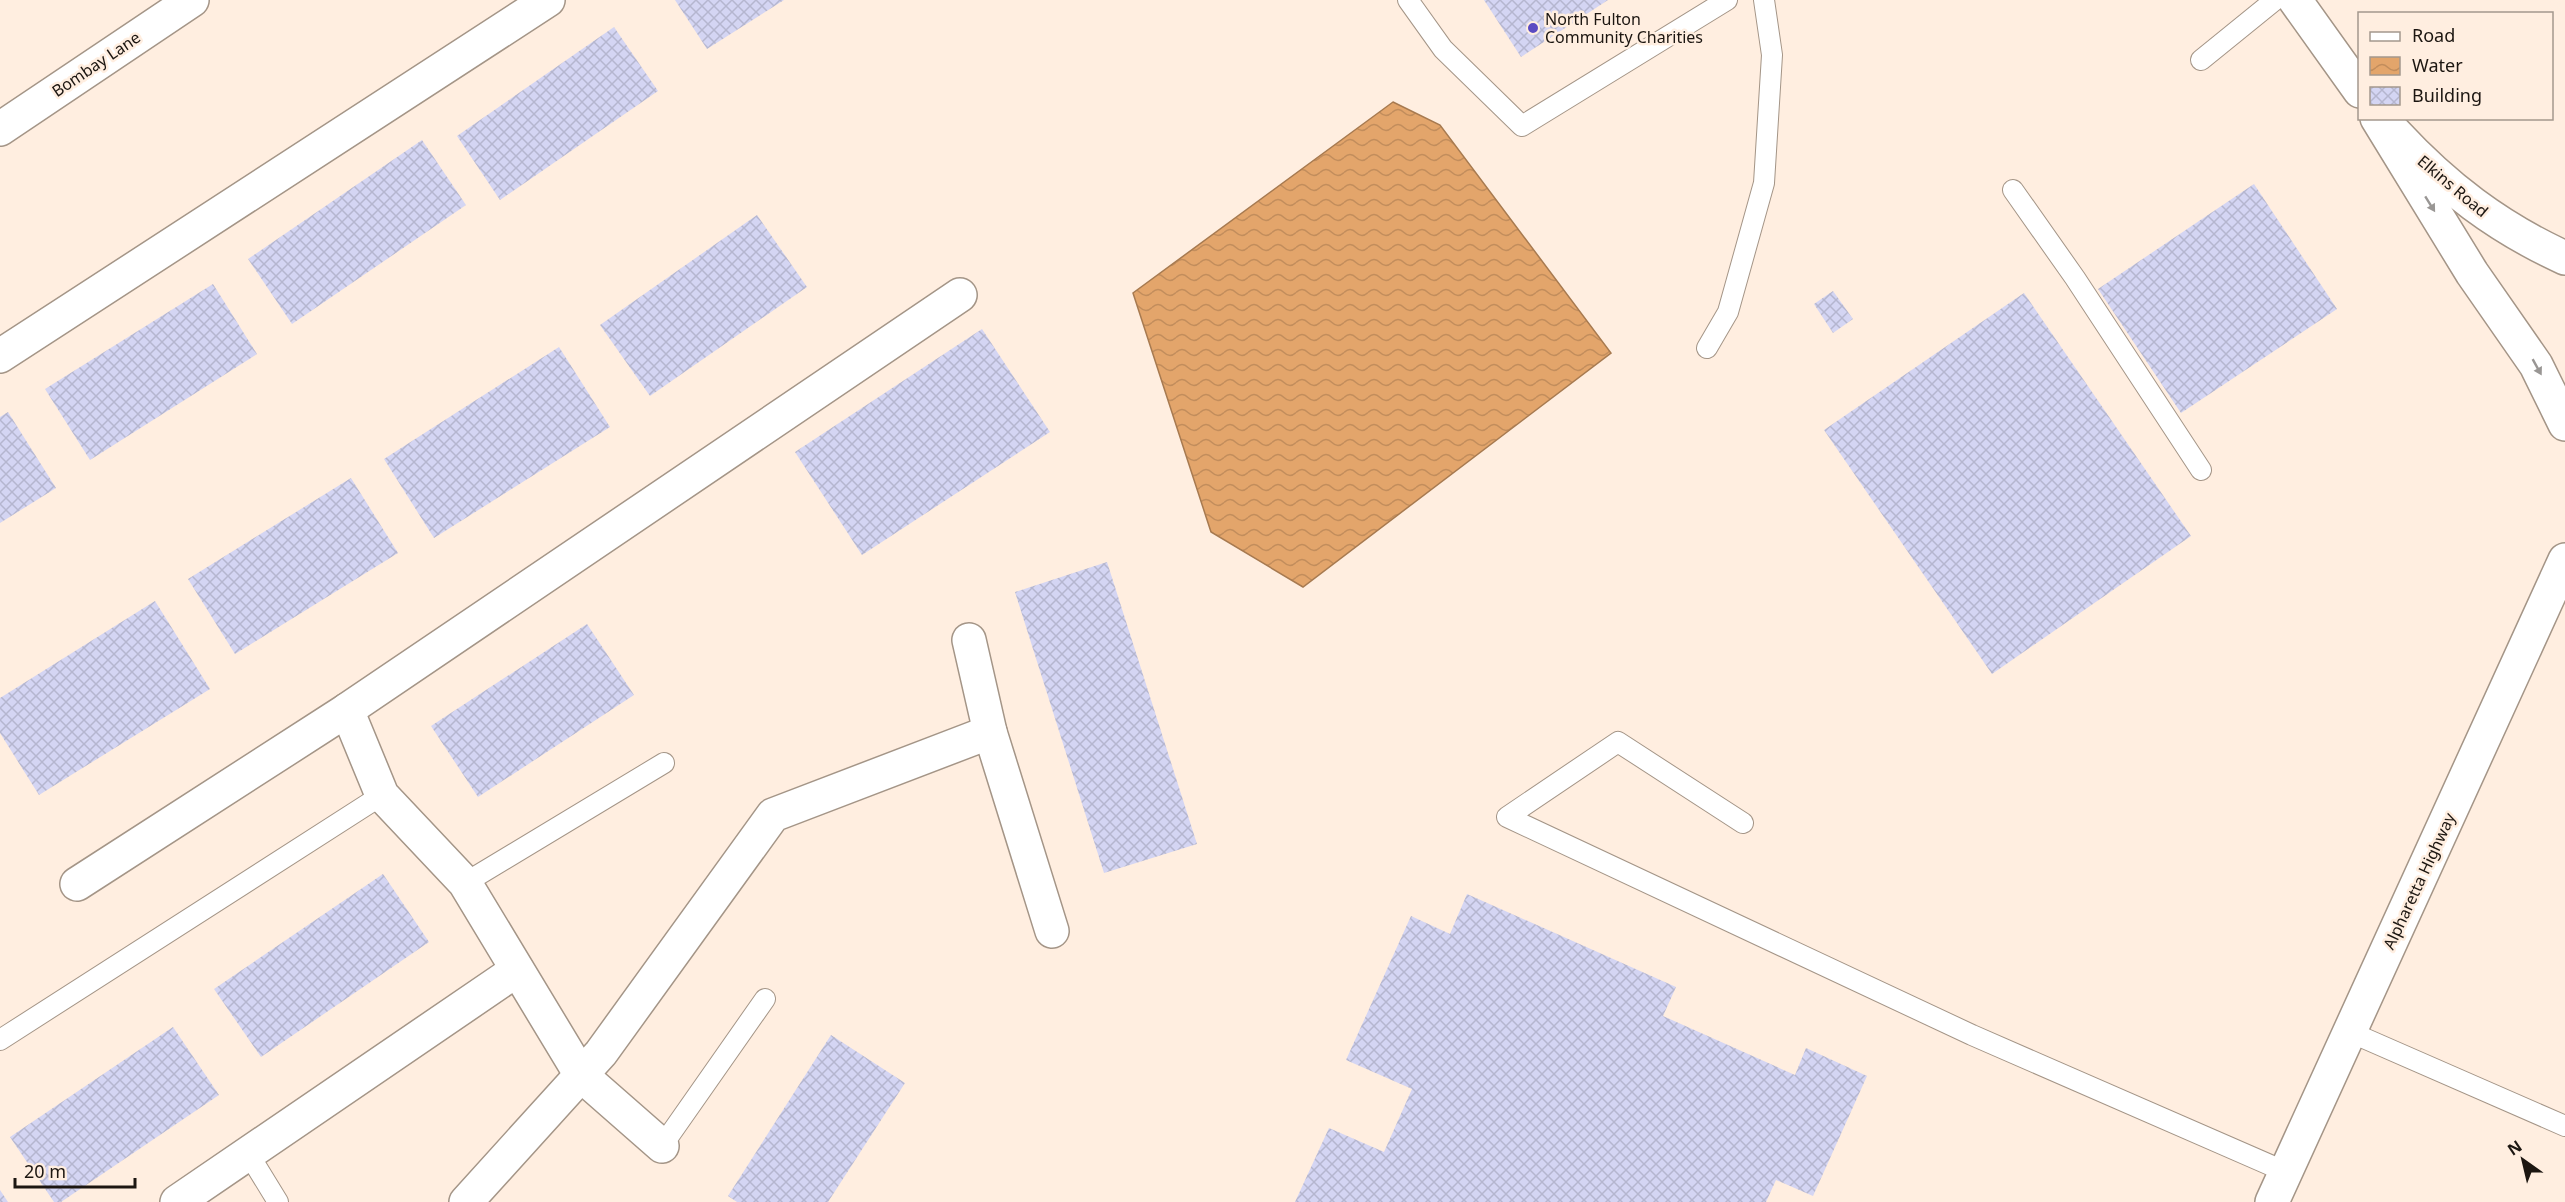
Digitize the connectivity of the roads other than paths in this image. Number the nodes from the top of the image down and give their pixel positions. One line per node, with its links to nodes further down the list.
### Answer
1 (192, 0): 12 (main road, Bombay Lane)
2 (548, 0): 17 (main road)
3 (1408, 0): 4 (lane)
4 (1727, 0)
5 (1764, 0): 16 (lane)
6 (2275, 0): 8 (lane)
7 (2295, 0): 9 (main road)
8 (2201, 60)
9 (2358, 88)
10 (2378, 120): 18 (main road, one-way to 18)
11 (2384, 120): 14 (main road, Elkins Road)
12 (0, 129)
13 (2013, 190): 19 (lane)
14 (2565, 258)
15 (960, 295): 22 (main road)
16 (1707, 348)
17 (0, 356)
18 (2565, 424)
19 (2200, 470)
20 (2565, 560): 32 (main road, Alpharetta Highway)
21 (969, 640): 23 (main road)
22 (346, 710): 25 (main road); 27 (main road)
23 (990, 732): 29 (main road); 34 (main road)
24 (663, 763): 28 (lane)
25 (382, 795): 28 (main road); 33 (lane)
26 (1743, 823): 38 (lane)
27 (77, 884)
28 (465, 884): 30 (main road)
29 (1052, 931)
30 (517, 969): 34 (main road); 37 (main road)
31 (765, 999): 36 (lane)
32 (2350, 1032): 35 (lane); 38 (main road, Alpharetta Highway)
33 (0, 1040)
34 (581, 1076): 36 (main road); 41 (main road)
35 (2565, 1126)
36 (662, 1146)
37 (248, 1154): 39 (main road); 40 (lane)
38 (2286, 1172): 42 (main road, Alpharetta Highway)
39 (177, 1202)
40 (278, 1202)
41 (466, 1202)
42 (2272, 1202)

